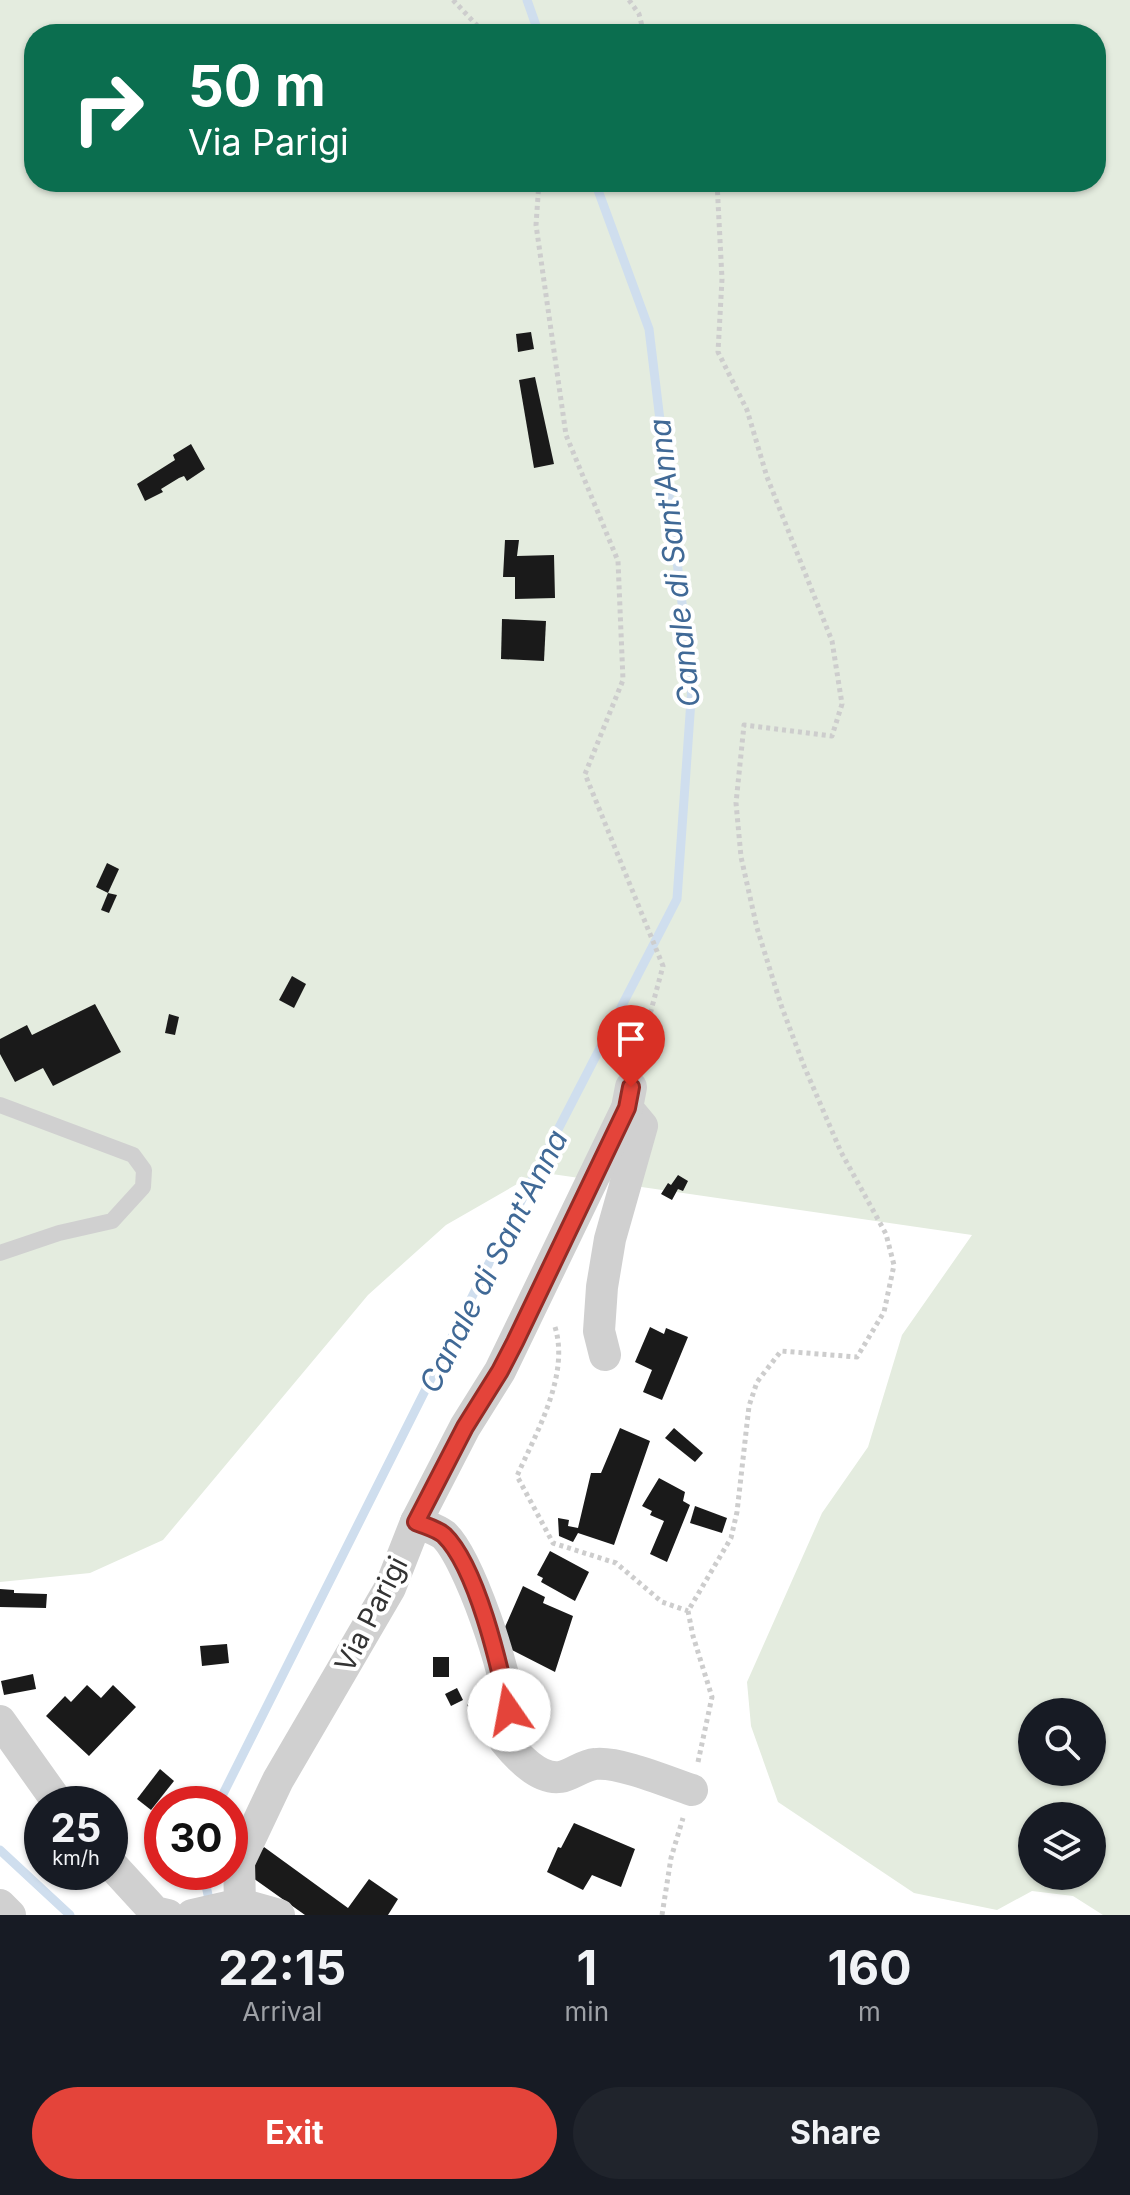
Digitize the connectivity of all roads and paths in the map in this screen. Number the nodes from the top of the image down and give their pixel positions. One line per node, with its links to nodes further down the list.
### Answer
1 (453, 0): 3 (path)
2 (629, 0): 4 (path)
3 (476, 24)
4 (642, 24)
5 (538, 192): 7 (path)
6 (718, 192): 13 (path)
7 (629, 1097): 10 (street, Via Parigi); 11 (street)
8 (0, 1105): 9 (lane)
9 (0, 1253)
10 (543, 1285): 12 (street, Via Parigi); 13 (path)
11 (605, 1355)
12 (416, 1522): 16 (street); 19 (street, Via Parigi)
13 (688, 1611): 16 (path)
14 (0, 1721): 15 (street)
15 (46, 1786)
16 (692, 1790): 24 (path)
17 (128, 1883): 22 (street)
18 (0, 1905): 21 (street)
19 (236, 1905): 20 (street); 23 (street)
20 (194, 1914)
21 (10, 1915)
22 (168, 1915)
23 (279, 1915)
24 (662, 1915)

